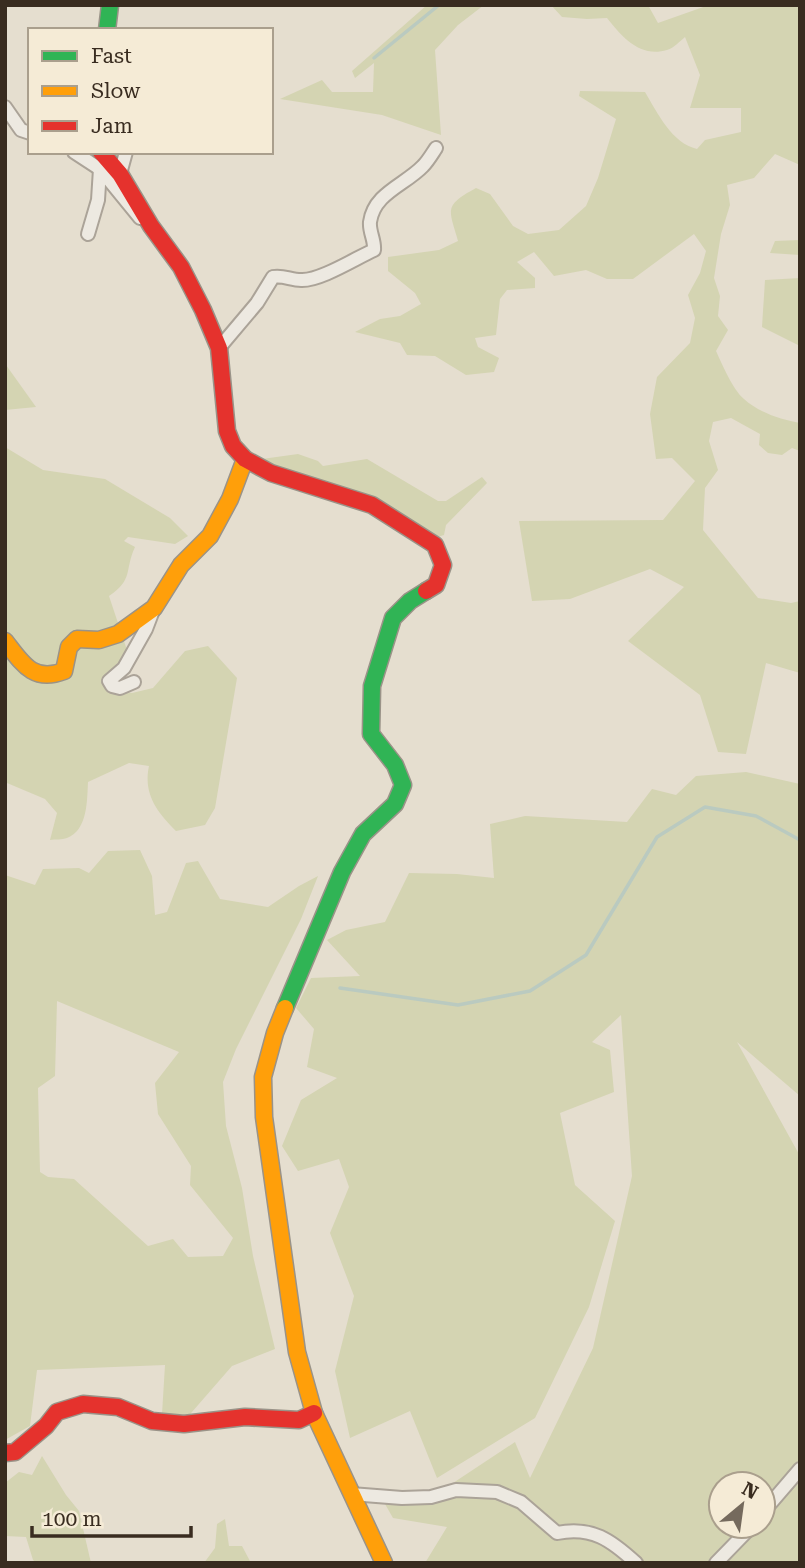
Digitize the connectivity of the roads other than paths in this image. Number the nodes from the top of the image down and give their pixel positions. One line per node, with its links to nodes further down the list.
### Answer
1 (110, 5): 2 (main road)
2 (107, 28)
3 (5, 107): 4 (street)
4 (28, 132)
5 (436, 148): 12 (street)
6 (81, 154): 8 (street)
7 (125, 154): 9 (street)
8 (101, 160): 9 (main road); 10 (street); 11 (street)
9 (120, 174): 10 (main road)
10 (151, 226): 12 (main road)
11 (88, 234)
12 (219, 348): 13 (main road)
13 (245, 459): 14 (main road); 17 (main road)
14 (154, 608): 15 (main road); 16 (street)
15 (5, 640)
16 (134, 682)
17 (314, 1413): 18 (main road); 20 (main road)
18 (5, 1453)
19 (800, 1469): 21 (street)
20 (351, 1494): 23 (main road); 24 (street)
21 (777, 1496)
22 (738, 1540): 25 (street)
23 (384, 1563)
24 (636, 1563)
25 (716, 1563)

